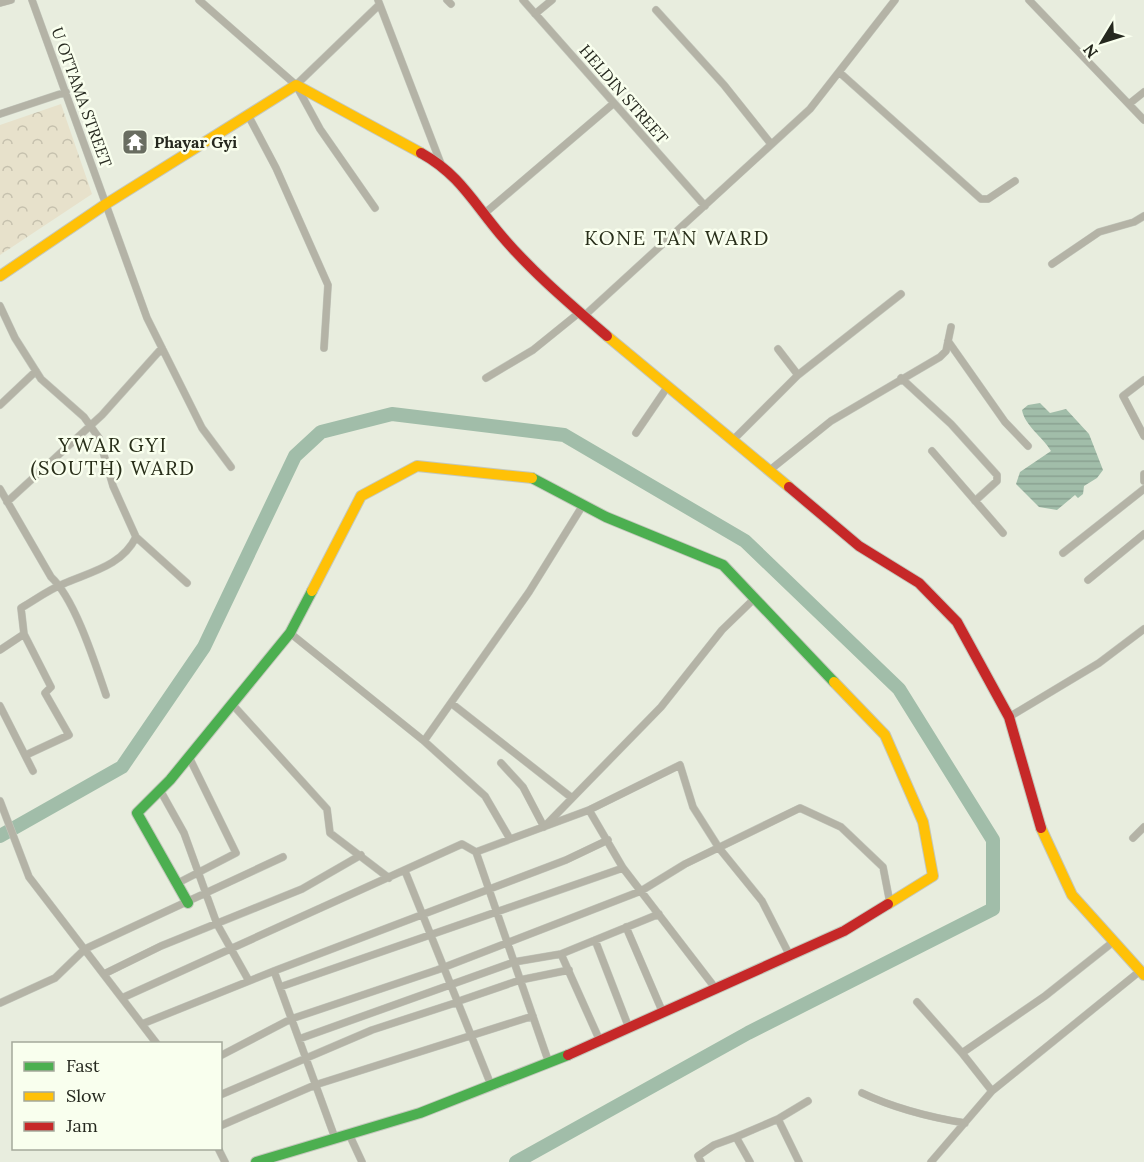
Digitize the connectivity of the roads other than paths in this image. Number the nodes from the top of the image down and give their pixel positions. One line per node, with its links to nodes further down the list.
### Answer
1 (11, 0): 8 (street)
2 (32, 0): 14 (street, U OTTAMA STREET)
3 (199, 0): 13 (street)
4 (523, 0): 11 (street, HELDIN STREET)
5 (552, 0): 11 (street)
6 (895, 0): 12 (street)
7 (1029, 0): 17 (street)
8 (0, 3)
9 (379, 3): 13 (street); 22 (street)
10 (656, 10): 21 (street)
11 (535, 14): 16 (street, HELDIN STREET)
12 (839, 72): 21 (street); 23 (street)
13 (296, 85): 19 (street); 22 (street); 26 (street)
14 (66, 92): 18 (street); 24 (street, U OTTAMA STREET)
15 (1144, 92): 17 (street)
16 (614, 103): 25 (street, HELDIN STREET); 27 (street)
17 (1129, 104): 20 (street)
18 (0, 114)
19 (248, 115): 24 (street); 37 (street)
20 (1144, 120)
21 (771, 144): 25 (street)
22 (441, 164): 27 (street)
23 (1015, 181)
24 (106, 204): 30 (street); 36 (street, U OTTAMA STREET)
25 (705, 206): 33 (street)
26 (375, 208)
27 (485, 213): 33 (street)
28 (1144, 216): 29 (street)
29 (1052, 264)
30 (0, 276)
31 (902, 294): 40 (street)
32 (0, 306): 39 (street)
33 (582, 314): 41 (street); 44 (street)
34 (951, 327): 35 (street)
35 (948, 341): 42 (street); 50 (street)
36 (162, 348): 46 (street); 52 (street, U OTTAMA STREET)
37 (324, 348)
38 (778, 349): 40 (street)
39 (36, 371): 45 (street); 46 (street)
40 (798, 375): 49 (street)
41 (486, 378)
42 (901, 378): 53 (street); 58 (street)
43 (1144, 380): 48 (street)
44 (668, 386): 47 (street); 49 (street)
45 (0, 405)
46 (89, 424): 59 (street); 63 (street)
47 (636, 433)
48 (1144, 436)
49 (732, 440): 53 (street)
50 (1028, 446)
51 (932, 451): 58 (street)
52 (231, 467)
53 (770, 470): 77 (street)
54 (1144, 474): 55 (street)
55 (1144, 481)
56 (0, 489): 59 (street)
57 (1144, 489): 64 (street)
58 (975, 501): 61 (street)
59 (8, 502): 67 (street)
60 (583, 505): 68 (street); 70 (street); 74 (street)
61 (1003, 533)
62 (1144, 534): 65 (street)
63 (136, 537): 66 (street); 67 (street)
64 (1063, 554)
65 (1088, 580)
66 (187, 583)
67 (60, 585): 71 (street); 73 (street)
68 (755, 598): 84 (street); 105 (street)
69 (1144, 629): 77 (street)
70 (290, 633): 75 (street); 78 (street)
71 (24, 634): 72 (street); 79 (street)
72 (0, 650)
73 (106, 695)
74 (451, 703): 78 (street); 84 (street)
75 (232, 704): 80 (street); 94 (street)
76 (0, 706): 79 (street)
77 (1010, 717): 114 (street)
78 (424, 741): 90 (street)
79 (26, 755): 82 (street)
80 (189, 757): 83 (street); 98 (street)
81 (501, 763): 87 (street)
82 (33, 771)
83 (160, 790): 98 (street); 100 (street)
84 (573, 798): 87 (street)
85 (0, 801): 115 (street)
86 (589, 810): 87 (street); 91 (street); 92 (street)
87 (544, 827): 90 (street)
88 (1144, 827): 89 (street)
89 (1133, 838)
90 (510, 839): 93 (street)
91 (608, 840): 96 (street); 101 (street)
92 (719, 848): 102 (street); 105 (street); 118 (street)
93 (476, 852): 97 (street); 101 (street)
94 (361, 855): 99 (street); 109 (street)
95 (283, 857): 103 (street)
96 (623, 868): 102 (street); 106 (street)
97 (405, 871): 99 (street); 107 (street)
98 (198, 873): 100 (street); 103 (street)
99 (389, 878): 116 (street)
100 (176, 884): 104 (street)
101 (489, 889): 106 (street); 107 (street)
102 (641, 891): 108 (street); 113 (street)
103 (206, 894): 104 (street); 109 (street)
104 (188, 903): 115 (street)
105 (890, 903): 118 (street)
106 (496, 912): 111 (street); 113 (street)
107 (422, 913): 111 (street); 122 (street)
108 (658, 914): 110 (street); 129 (street)
109 (217, 924): 116 (street); 124 (street)
110 (626, 927): 112 (street); 134 (street)
111 (430, 934): 120 (street); 128 (street)
112 (595, 940): 117 (street); 138 (street)
113 (507, 942): 119 (street); 120 (street)
114 (1113, 942): 123 (street); 143 (street)
115 (85, 949): 124 (street); 133 (street)
116 (230, 950): 126 (street); 130 (street)
117 (561, 954): 119 (street); 121 (street)
118 (790, 956): 129 (street)
119 (514, 962): 125 (street); 127 (street)
120 (444, 967): 127 (street); 136 (street)
121 (569, 970): 125 (street); 141 (street)
122 (274, 971): 126 (street); 128 (street)
123 (1142, 973): 149 (street)
124 (104, 974): 130 (street)
125 (520, 980): 131 (street); 135 (street)
126 (249, 981): 137 (street)
127 (451, 986): 131 (street); 140 (street)
128 (280, 987): 136 (street)
129 (716, 989): 134 (street)
130 (122, 998): 137 (street)
131 (460, 1001): 139 (street); 145 (street)
132 (917, 1002): 143 (street)
133 (0, 1003)
134 (663, 1012): 138 (street)
135 (533, 1016): 139 (street); 146 (street)
136 (291, 1019): 140 (street); 144 (street)
137 (142, 1024): 142 (street)
138 (629, 1028): 141 (street)
139 (471, 1034): 147 (street); 148 (street)
140 (298, 1039): 145 (street)
141 (600, 1041): 146 (street)
142 (156, 1042)
143 (962, 1053): 149 (street)
144 (222, 1055)
145 (306, 1060): 147 (street); 151 (street)
146 (549, 1063): 148 (street)
147 (315, 1085): 155 (street); 158 (street)
148 (491, 1085): 156 (street)
149 (992, 1091): 154 (street)
150 (862, 1093): 154 (street)
151 (222, 1094)
152 (808, 1101): 153 (street)
153 (778, 1119): 157 (street); 163 (street)
154 (964, 1123): 164 (street)
155 (222, 1125)
156 (349, 1134): 158 (street); 160 (street)
157 (736, 1137): 161 (street); 162 (street)
158 (335, 1138): 159 (street)
159 (256, 1162)
160 (362, 1162)
161 (701, 1162)
162 (750, 1162)
163 (799, 1162)
164 (931, 1162)

